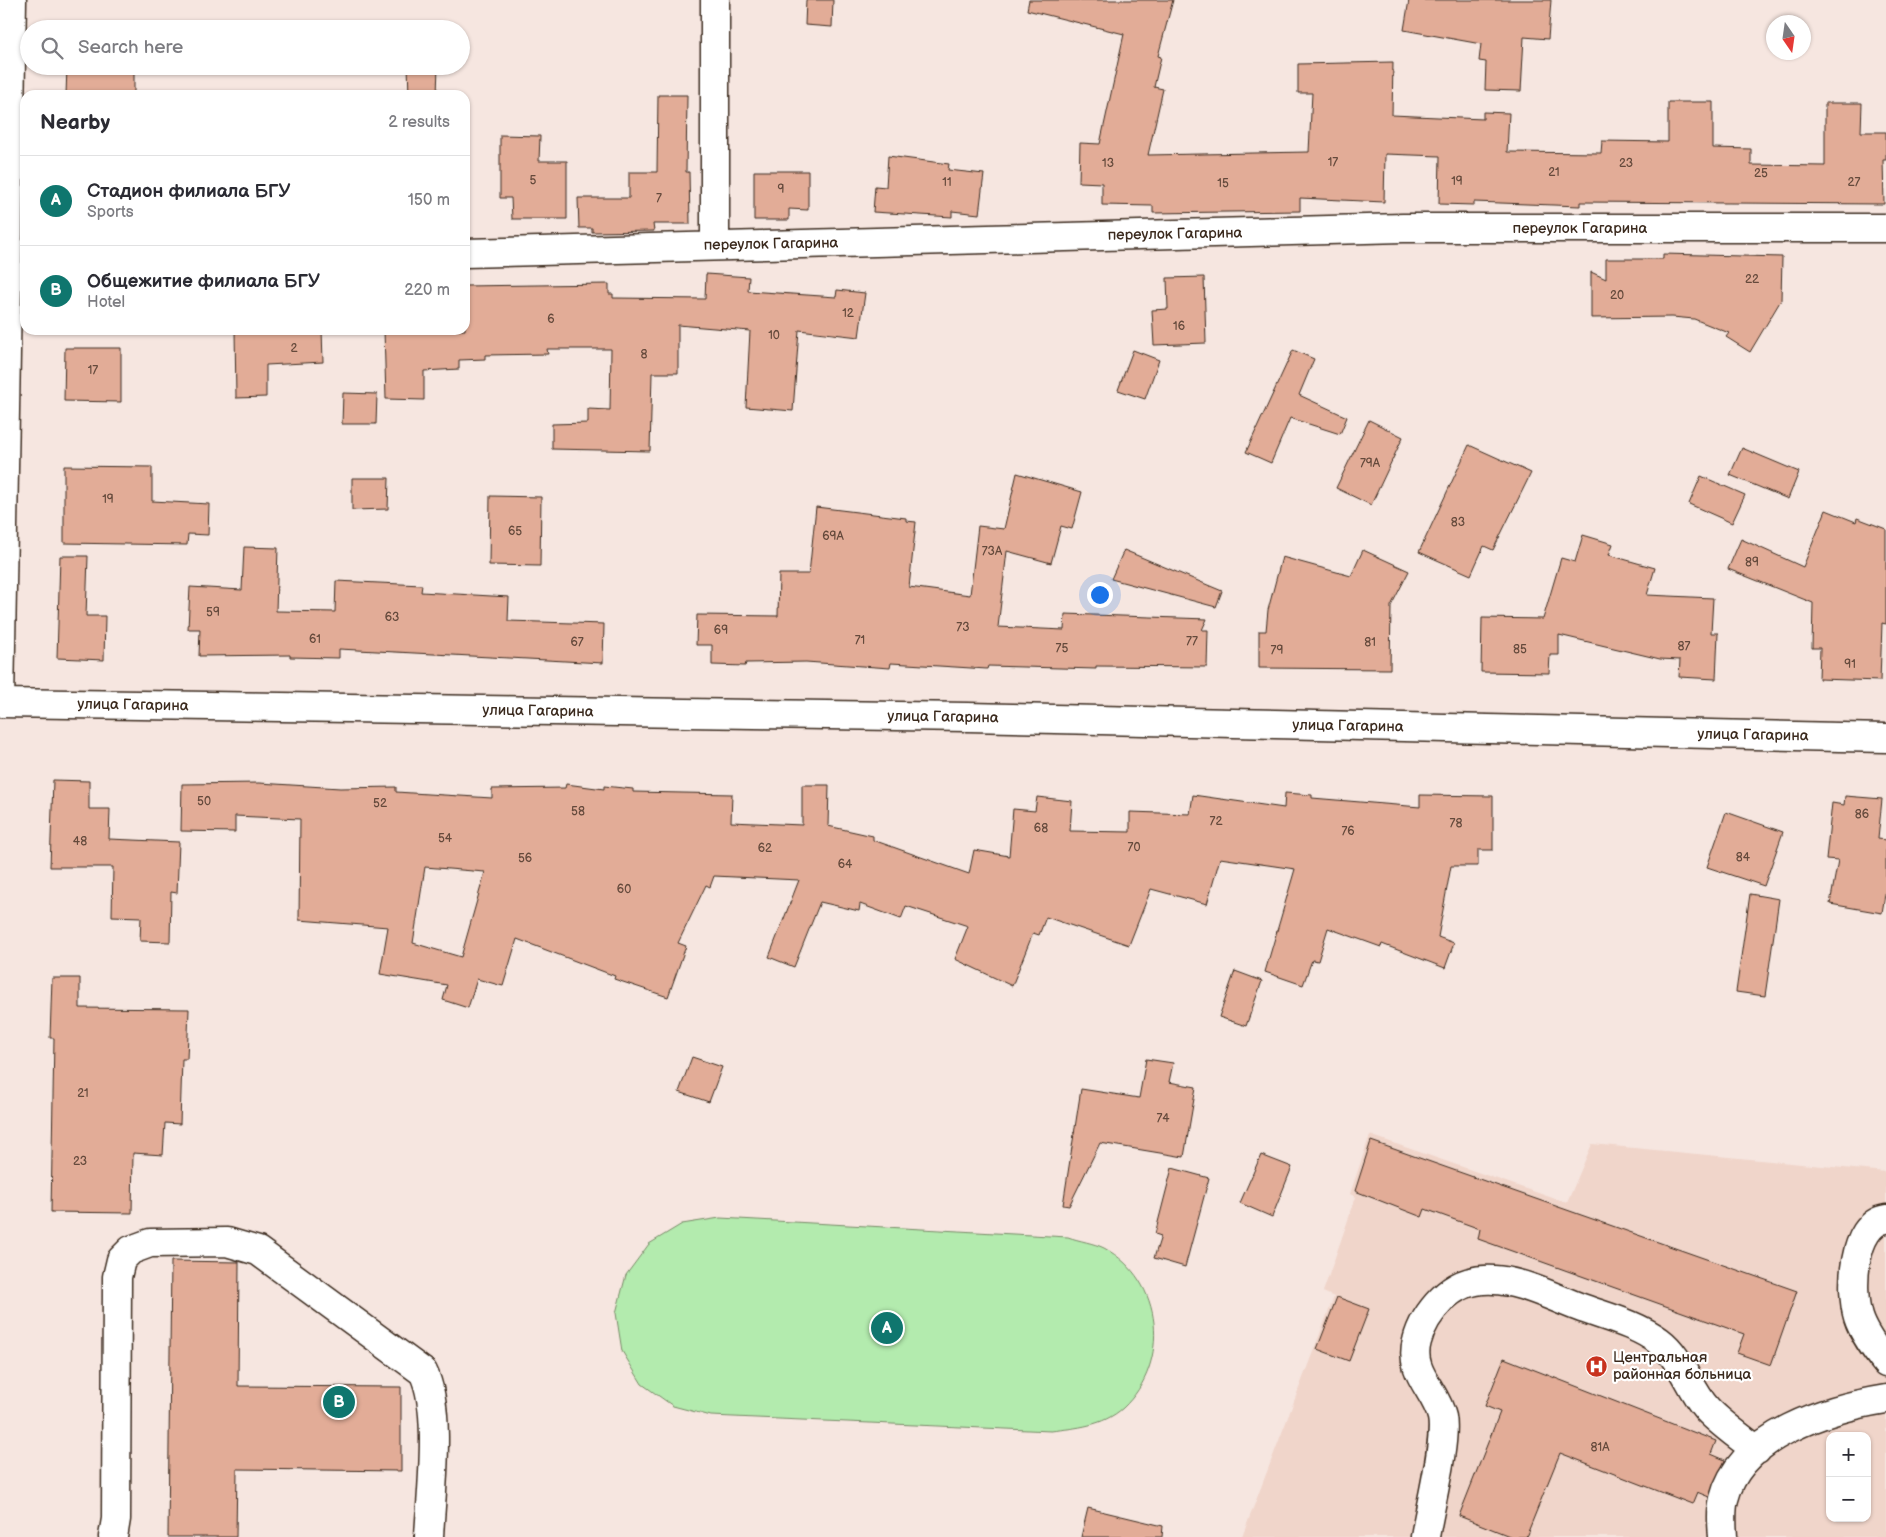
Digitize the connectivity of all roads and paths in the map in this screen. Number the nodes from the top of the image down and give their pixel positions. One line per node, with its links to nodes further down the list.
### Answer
1 (12, 0): 6 (street)
2 (715, 0): 4 (street)
3 (1886, 228): 4 (street, переулок Гагарина)
4 (716, 245): 5 (street, переулок Гагарина)
5 (470, 253)
6 (0, 703): 7 (street, улица Гагарина)
7 (1886, 738)
8 (1886, 1219): 9 (street)
9 (1886, 1363)
10 (1886, 1399): 11 (street)
11 (1757, 1450): 14 (street); 15 (street)
12 (113, 1537): 13 (street)
13 (430, 1537)
14 (1424, 1537)
15 (1723, 1537)

